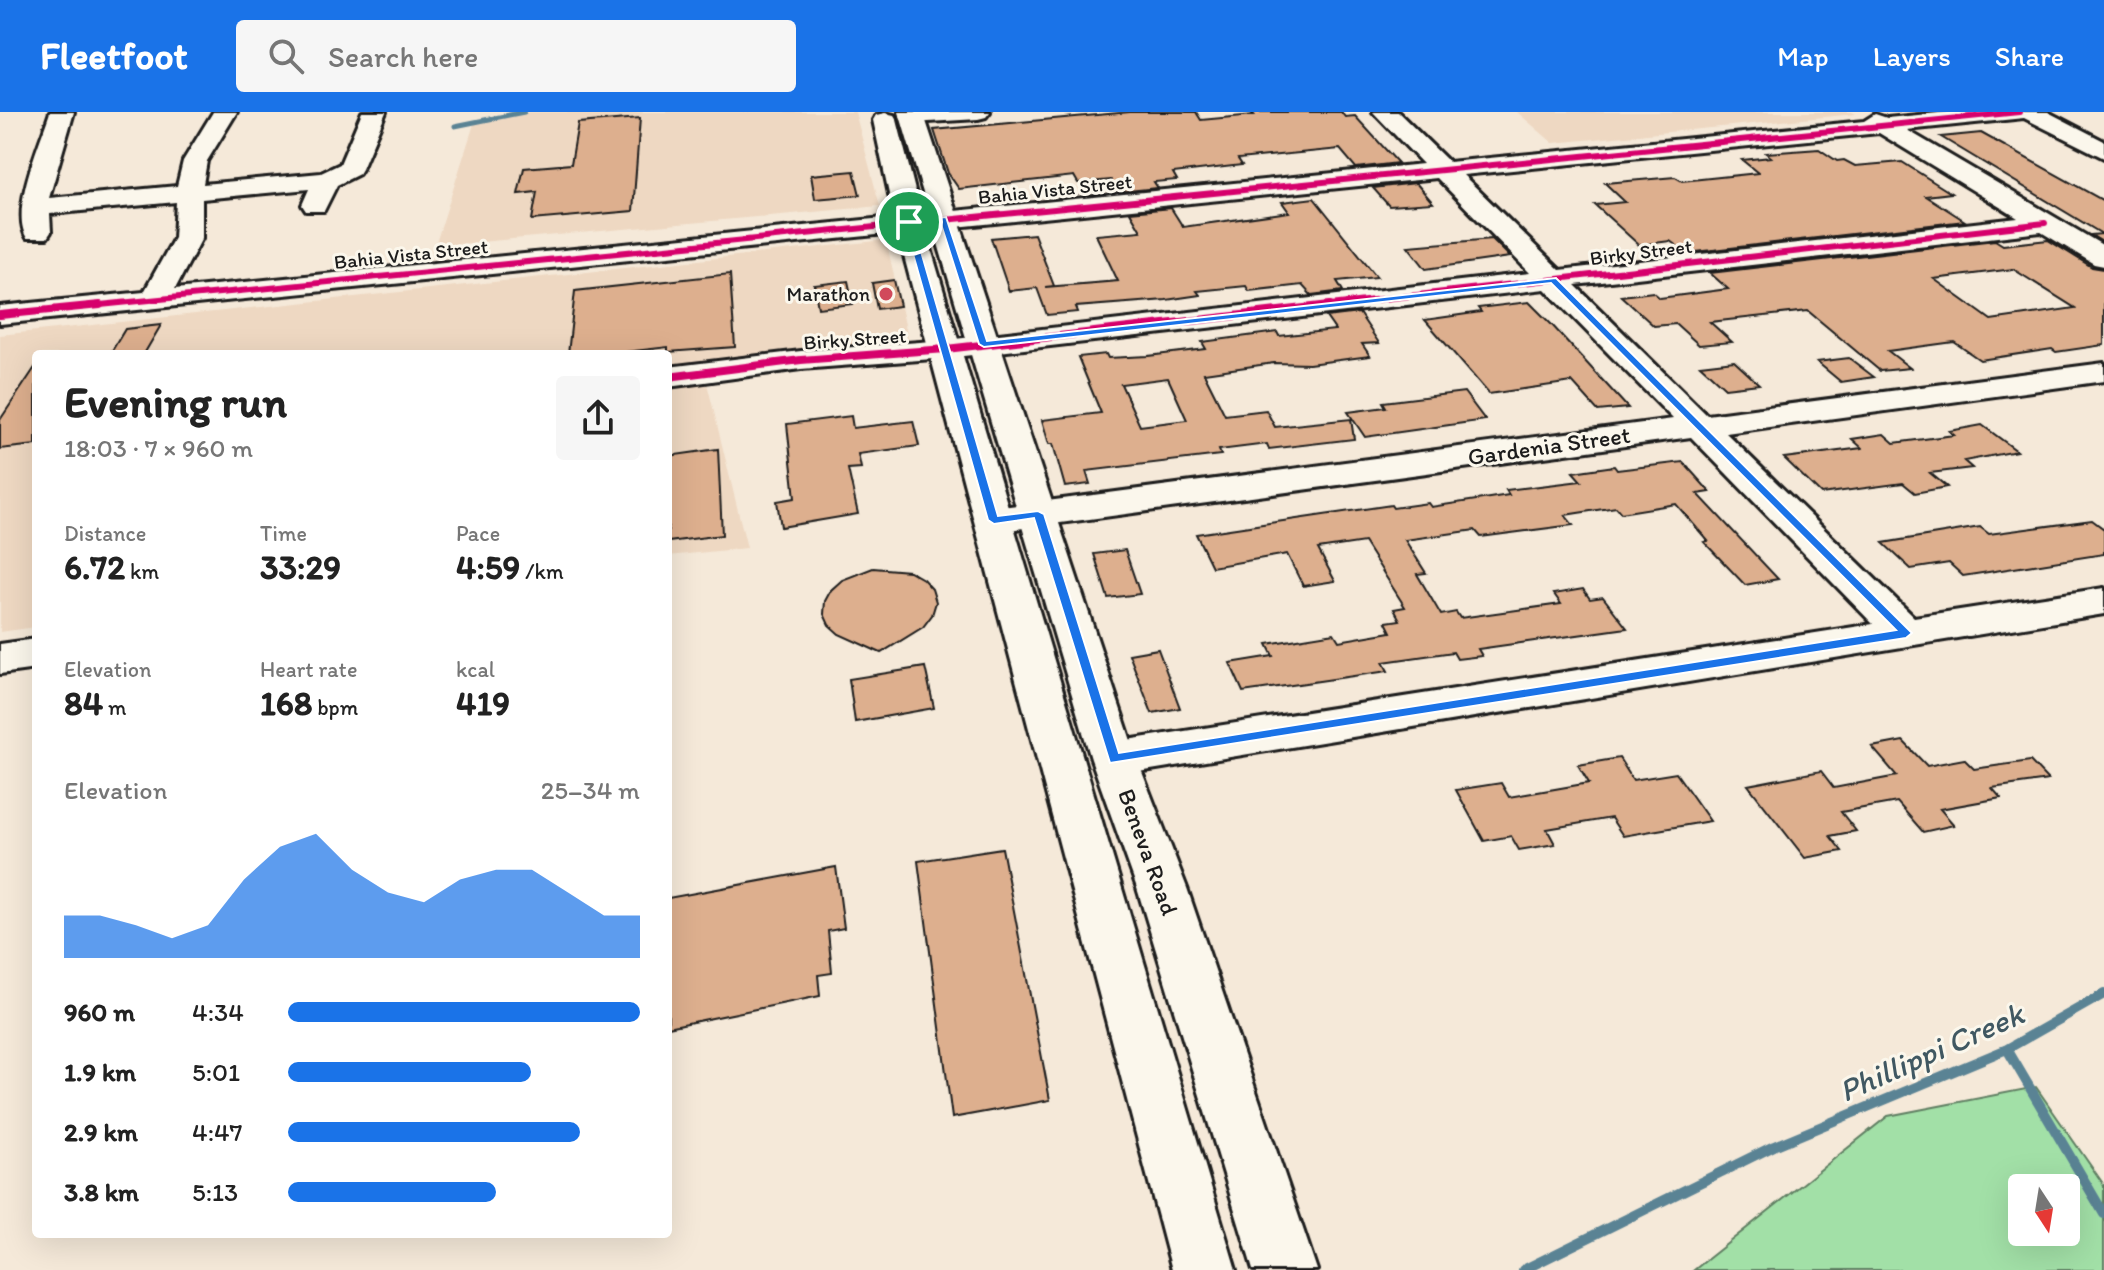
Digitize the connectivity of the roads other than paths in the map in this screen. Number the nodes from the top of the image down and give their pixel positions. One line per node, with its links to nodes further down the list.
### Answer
1 (62, 112): 15 (street)
2 (225, 112): 15 (street)
3 (374, 112): 14 (street)
4 (883, 112): 18 (main road, Beneva Road)
5 (978, 112): 9 (street)
6 (1385, 112): 13 (street)
7 (2019, 112): 10 (street, Bahia Vista Street)
8 (2030, 112): 12 (street)
9 (912, 114): 17 (main road, Beneva Road)
10 (1955, 115): 11 (street, Bahia Vista Street)
11 (1871, 118): 13 (street, Bahia Vista Street); 19 (street)
12 (2104, 151)
13 (1440, 168): 17 (street, Bahia Vista Street); 21 (street)
14 (326, 180): 15 (street); 16 (street)
15 (191, 192): 22 (street)
16 (314, 206)
17 (943, 218): 18 (street, Bahia Vista Street); 24 (main road, Beneva Road)
18 (909, 222): 22 (street, Bahia Vista Street); 24 (main road, Beneva Road)
19 (2045, 223): 20 (street); 21 (street, Birky Street)
20 (2104, 258)
21 (1553, 280): 24 (street, Birky Street); 27 (street)
22 (155, 298): 23 (street, Bahia Vista Street)
23 (0, 315)
24 (965, 347): 26 (street, Birky Street); 28 (main road, Beneva Road)
25 (2104, 372): 27 (street, Gardenia Street)
26 (672, 376)
27 (1698, 426): 28 (street, Gardenia Street); 30 (street)
28 (1016, 517): 33 (main road, Beneva Road); 35 (main road, Beneva Road)
29 (2104, 601): 30 (street)
30 (1906, 633): 33 (street)
31 (32, 655): 32 (street)
32 (0, 659)
33 (1114, 759): 34 (main road, Beneva Road)
34 (1277, 1243)
35 (1198, 1247)

